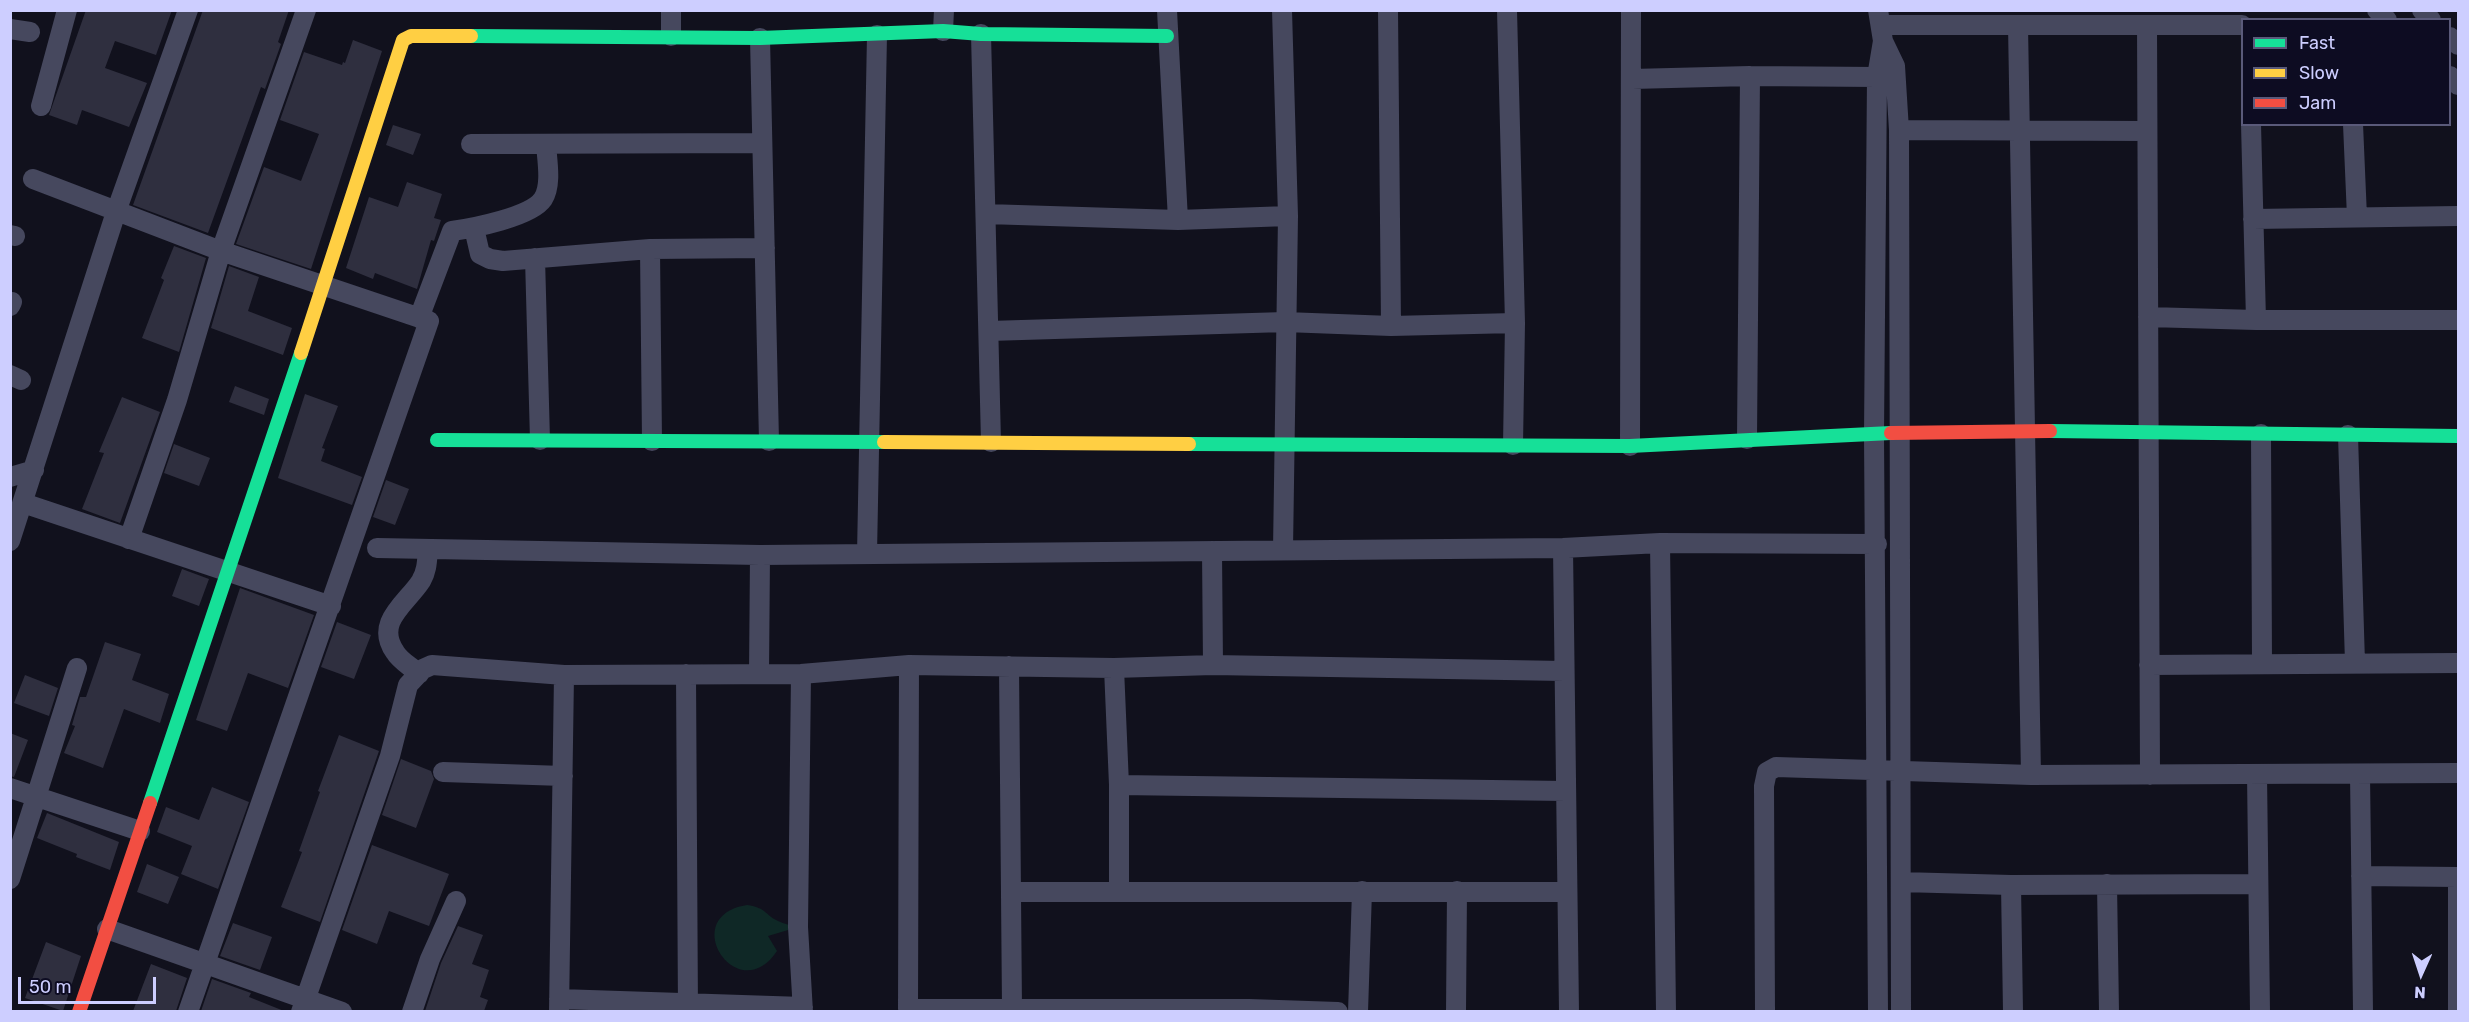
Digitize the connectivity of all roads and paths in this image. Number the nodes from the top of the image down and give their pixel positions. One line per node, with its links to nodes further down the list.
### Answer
1 (68, 10): 24 (street)
2 (188, 10): 34 (street)
3 (306, 10): 44 (street)
4 (671, 10): 18 (street)
5 (944, 10): 15 (street)
6 (1167, 10): 19 (street)
7 (1282, 10): 36 (street)
8 (1388, 10): 53 (street)
9 (1507, 10): 52 (street)
10 (1631, 10): 23 (street)
11 (1880, 25): 12 (street); 22 (street); 27 (street)
12 (2018, 25): 13 (street); 29 (street)
13 (2146, 25): 14 (street); 28 (street)
14 (2241, 25)
15 (943, 31): 16 (street); 17 (street)
16 (981, 34): 19 (street); 35 (street)
17 (877, 35): 20 (street); 67 (street)
18 (671, 36): 20 (street); 46 (street)
19 (1167, 36): 40 (street)
20 (760, 38): 30 (street)
21 (1750, 76): 22 (street); 23 (street); 62 (street)
22 (1877, 77): 59 (street)
23 (1632, 79): 71 (street)
24 (41, 106)
25 (2251, 126): 39 (street)
26 (2353, 126): 38 (street)
27 (1899, 130): 29 (street); 56 (street)
28 (2147, 131): 29 (street); 47 (street)
29 (2020, 132): 55 (street)
30 (762, 143): 32 (street); 42 (street)
31 (471, 144): 32 (street)
32 (546, 144): 41 (street)
33 (33, 179): 34 (street)
34 (116, 212): 44 (street); 72 (street)
35 (986, 214): 40 (street); 54 (street)
36 (1288, 216): 40 (street); 51 (street)
37 (2458, 216): 38 (street)
38 (2357, 217): 39 (street)
39 (2253, 219): 49 (street)
40 (1178, 220)
41 (474, 228): 45 (street); 48 (street)
42 (765, 248): 43 (street); 66 (street)
43 (650, 249): 45 (street); 65 (street)
44 (221, 250): 46 (street); 75 (street)
45 (536, 258): 64 (street)
46 (323, 286): 48 (street); 86 (street)
47 (2148, 317): 49 (street); 57 (street)
48 (419, 318): 87 (street)
49 (2256, 320): 50 (street)
50 (2458, 320)
51 (1285, 322): 53 (street); 54 (street); 69 (street)
52 (1515, 323): 53 (street); 70 (street)
53 (1391, 326)
54 (989, 332): 68 (street)
55 (2025, 431): 56 (street); 57 (street); 109 (street)
56 (1900, 433): 59 (street); 104 (street)
57 (2148, 433): 58 (street); 93 (street)
58 (2261, 434): 60 (street); 90 (street)
59 (1874, 435): 62 (street); 78 (street)
60 (2348, 435): 61 (street); 88 (street)
61 (2458, 436)
62 (1747, 439): 71 (street)
63 (437, 440): 64 (street)
64 (540, 440): 65 (street)
65 (652, 441): 66 (street)
66 (769, 441): 67 (street)
67 (869, 442): 68 (street); 84 (street)
68 (992, 442): 69 (street)
69 (1285, 444): 70 (street); 82 (street)
70 (1513, 445): 71 (street)
71 (1630, 446)
72 (34, 470): 73 (street); 74 (street)
73 (10, 477)
74 (23, 503): 75 (street); 76 (street)
75 (129, 539): 86 (street)
76 (10, 541)
77 (1660, 543): 78 (street); 80 (street); 146 (street)
78 (1876, 544): 103 (street)
79 (377, 548): 81 (street)
80 (1563, 548): 82 (street); 97 (street)
81 (428, 549): 85 (street); 98 (street)
82 (1283, 550): 83 (street)
83 (1212, 551): 84 (street); 92 (street)
84 (867, 554): 85 (street)
85 (760, 555): 100 (street)
86 (227, 573): 87 (street); 116 (street)
87 (331, 606): 131 (street)
88 (2355, 663): 89 (street); 90 (street)
89 (2458, 663)
90 (2262, 664): 93 (street)
91 (909, 665): 94 (street); 101 (street); 136 (street)
92 (1213, 665): 96 (street); 97 (street)
93 (2150, 665): 110 (street)
94 (1009, 666): 96 (street); 126 (street)
95 (77, 668): 115 (street)
96 (1114, 668): 112 (street)
97 (1564, 671): 114 (street)
98 (419, 674): 102 (street); 132 (street)
99 (686, 674): 100 (street); 102 (street); 134 (street)
100 (759, 674): 101 (street)
101 (801, 674): 135 (street)
102 (564, 675): 111 (street)
103 (1878, 771): 104 (street); 147 (street); 148 (street)
104 (1900, 771): 109 (street); 120 (street)
105 (443, 772): 111 (street)
106 (2257, 774): 107 (street); 110 (street); 122 (street)
107 (2360, 774): 108 (street); 117 (street)
108 (2458, 774)
109 (2031, 775): 110 (street)
110 (2150, 775)
111 (563, 776): 133 (street)
112 (1119, 785): 114 (street); 127 (street)
113 (10, 788): 115 (street)
114 (1566, 791): 128 (street)
115 (37, 797): 116 (street); 119 (street)
116 (140, 831): 130 (street)
117 (2361, 876): 118 (street); 153 (street)
118 (2458, 877): 154 (street)
119 (10, 879)
120 (1901, 882): 123 (street); 149 (street)
121 (2107, 884): 122 (street); 123 (street); 151 (street)
122 (2258, 884): 152 (street)
123 (2011, 885): 150 (street)
124 (1362, 891): 125 (street); 127 (street); 143 (street)
125 (1457, 891): 128 (street); 144 (street)
126 (1011, 892): 127 (street); 136 (street)
127 (1119, 892)
128 (1567, 892): 145 (street)
129 (456, 901): 141 (street)
130 (107, 929): 131 (street); 138 (street)
131 (205, 964): 132 (street); 139 (street)
132 (304, 1004): 140 (street)
133 (559, 1005): 134 (street)
134 (688, 1008): 135 (street)
135 (803, 1009)
136 (1012, 1009): 137 (street)
137 (1249, 1010): 142 (street)
138 (79, 1011)
139 (188, 1011)
140 (342, 1011)
141 (412, 1011)
142 (1338, 1011)
143 (1358, 1011)
144 (1456, 1011)
145 (1569, 1011)
146 (1666, 1011)
147 (1764, 1011)
148 (1878, 1011)
149 (1900, 1011)
150 (2013, 1011)
151 (2109, 1011)
152 (2260, 1011)
153 (2363, 1011)
154 (2458, 1011)

